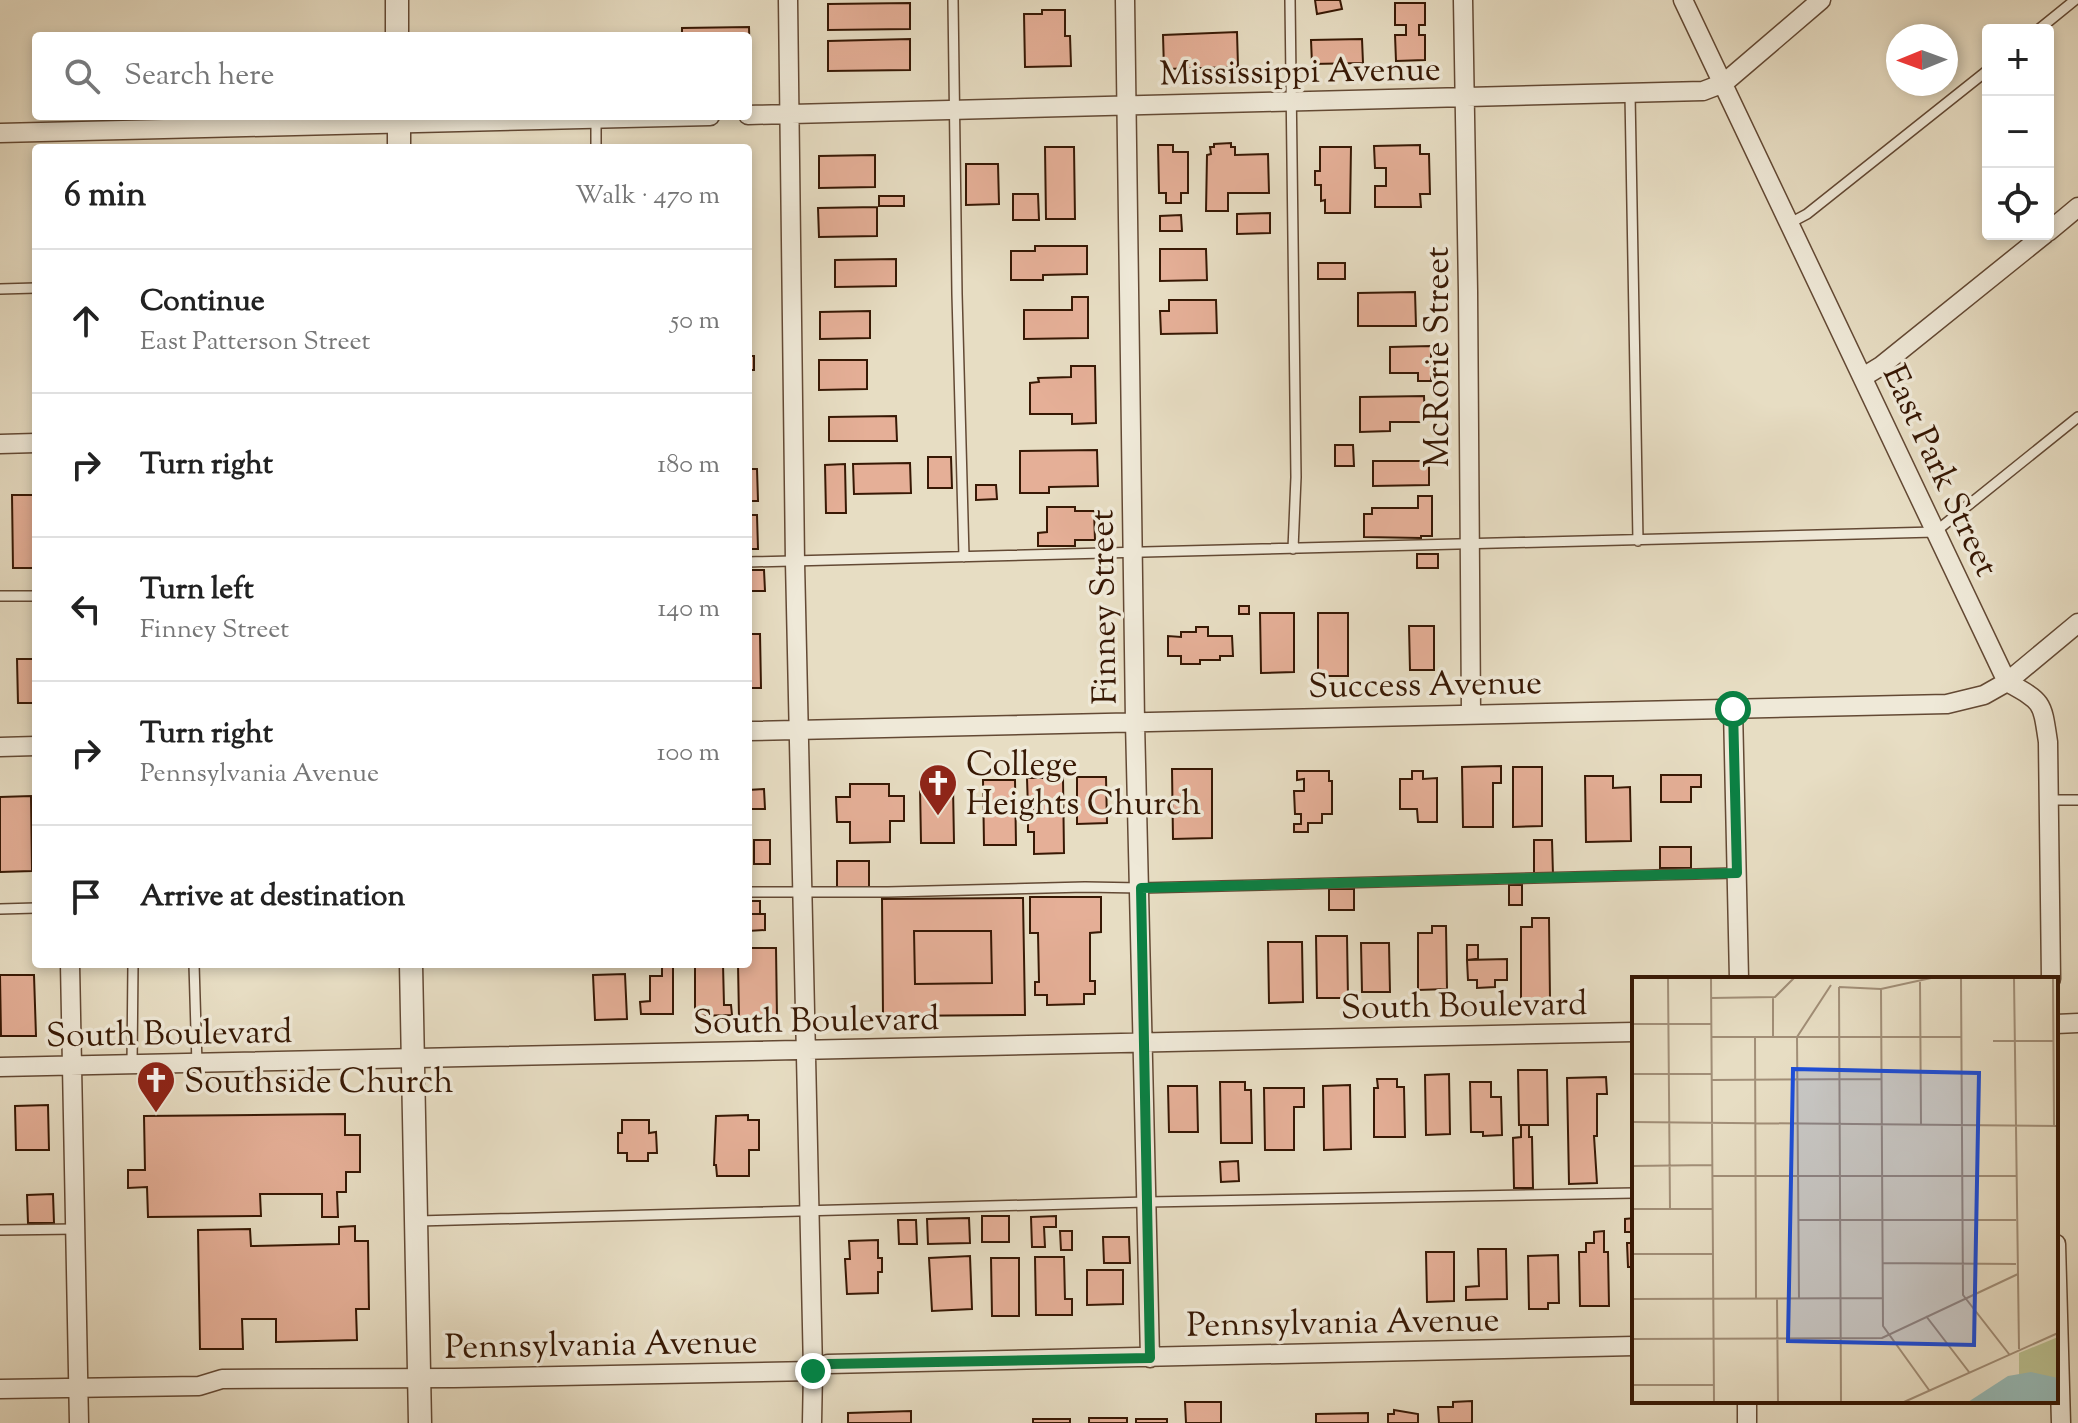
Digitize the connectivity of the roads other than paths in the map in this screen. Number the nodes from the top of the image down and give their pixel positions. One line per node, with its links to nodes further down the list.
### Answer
1 (397, 0): 11 (street)
2 (788, 0): 19 (street)
3 (953, 0): 18 (lane)
4 (1125, 0): 17 (street, Finney Street)
5 (1290, 0): 16 (lane)
6 (1463, 0): 15 (street, McRorie Street)
7 (1683, 0): 13 (street, East Park Street)
8 (1821, 0): 13 (street, Mississippi Avenue)
9 (2075, 0): 10 (lane)
10 (2045, 24)
11 (397, 32)
12 (1982, 75): 28 (lane)
13 (1724, 83): 14 (street, Mississippi Avenue); 28 (street, East Park Street)
14 (1630, 94): 15 (street, Mississippi Avenue); 38 (lane)
15 (1465, 99): 16 (street, Mississippi Avenue); 39 (street, McRorie Street)
16 (1293, 102): 17 (street, Mississippi Avenue); 40 (lane)
17 (1127, 107): 18 (street, Mississippi Avenue); 41 (street, Finney Street)
18 (955, 110): 19 (street, Mississippi Avenue); 42 (lane)
19 (788, 114): 20 (street, Mississippi Avenue); 44 (street)
20 (752, 115)
21 (370, 120): 24 (street)
22 (399, 120): 25 (street)
23 (596, 120): 26 (lane)
24 (0, 133)
25 (399, 144)
26 (596, 144)
27 (2078, 207): 29 (street)
28 (1790, 223): 33 (street, East Park Street)
29 (2054, 226)
30 (2037, 240): 33 (street)
31 (32, 288): 32 (lane)
32 (0, 289)
33 (1863, 377): 37 (street, East Park Street)
34 (2078, 417): 37 (lane)
35 (32, 443): 36 (street)
36 (0, 444)
37 (1935, 532): 38 (lane); 48 (street, East Park Street)
38 (1638, 541): 39 (lane)
39 (1469, 545): 40 (lane); 50 (street, McRorie Street)
40 (1293, 549): 41 (lane)
41 (1135, 552): 42 (lane); 51 (street, Finney Street)
42 (964, 557): 44 (lane)
43 (752, 562): 44 (lane)
44 (795, 562): 52 (street)
45 (0, 596): 46 (lane)
46 (32, 596)
47 (2078, 623): 48 (street, Success Avenue)
48 (2007, 682): 49 (street, Success Avenue); 56 (street)
49 (1733, 709): 50 (street, Success Avenue); 58 (street)
50 (1471, 713): 51 (street, Success Avenue)
51 (1135, 722): 52 (street, Success Avenue); 59 (street, Finney Street)
52 (798, 730): 53 (street, Success Avenue); 61 (street)
53 (752, 731)
54 (32, 746): 55 (street)
55 (0, 747)
56 (2048, 800): 57 (lane); 69 (street)
57 (2078, 800)
58 (1737, 873): 59 (lane); 68 (street)
59 (1141, 888): 61 (lane); 73 (street, Finney Street)
60 (752, 892): 61 (lane)
61 (801, 892): 74 (street)
62 (32, 908): 63 (lane)
63 (0, 909)
64 (70, 968): 78 (street)
65 (133, 968): 77 (lane)
66 (194, 968): 76 (lane)
67 (411, 968): 75 (street)
68 (1739, 977)
69 (2051, 977)
70 (2078, 1023): 71 (street)
71 (2058, 1024)
72 (1632, 1032): 73 (street, South Boulevard)
73 (1144, 1043): 74 (street, South Boulevard); 81 (street, Finney Street)
74 (806, 1051): 75 (street, South Boulevard); 82 (street)
75 (413, 1060): 76 (street, South Boulevard); 83 (street)
76 (197, 1064): 77 (street, South Boulevard)
77 (132, 1065): 78 (street, South Boulevard)
78 (73, 1066): 79 (street, South Boulevard); 84 (street)
79 (0, 1067)
80 (1632, 1193): 81 (lane)
81 (1147, 1202): 82 (lane); 88 (street, Finney Street)
82 (809, 1211): 83 (lane); 89 (street)
83 (416, 1221): 90 (street)
84 (76, 1229): 85 (lane); 91 (street)
85 (0, 1230)
86 (2058, 1316): 96 (street)
87 (1632, 1346): 88 (street, Pennsylvania Avenue)
88 (1150, 1358): 89 (street, Pennsylvania Avenue)
89 (813, 1371): 90 (street, Pennsylvania Avenue); 95 (street)
90 (419, 1377): 91 (street, Pennsylvania Avenue); 94 (street)
91 (78, 1387): 92 (street, Pennsylvania Avenue); 93 (street)
92 (0, 1389)
93 (79, 1423)
94 (420, 1423)
95 (812, 1423)
96 (2061, 1423)

